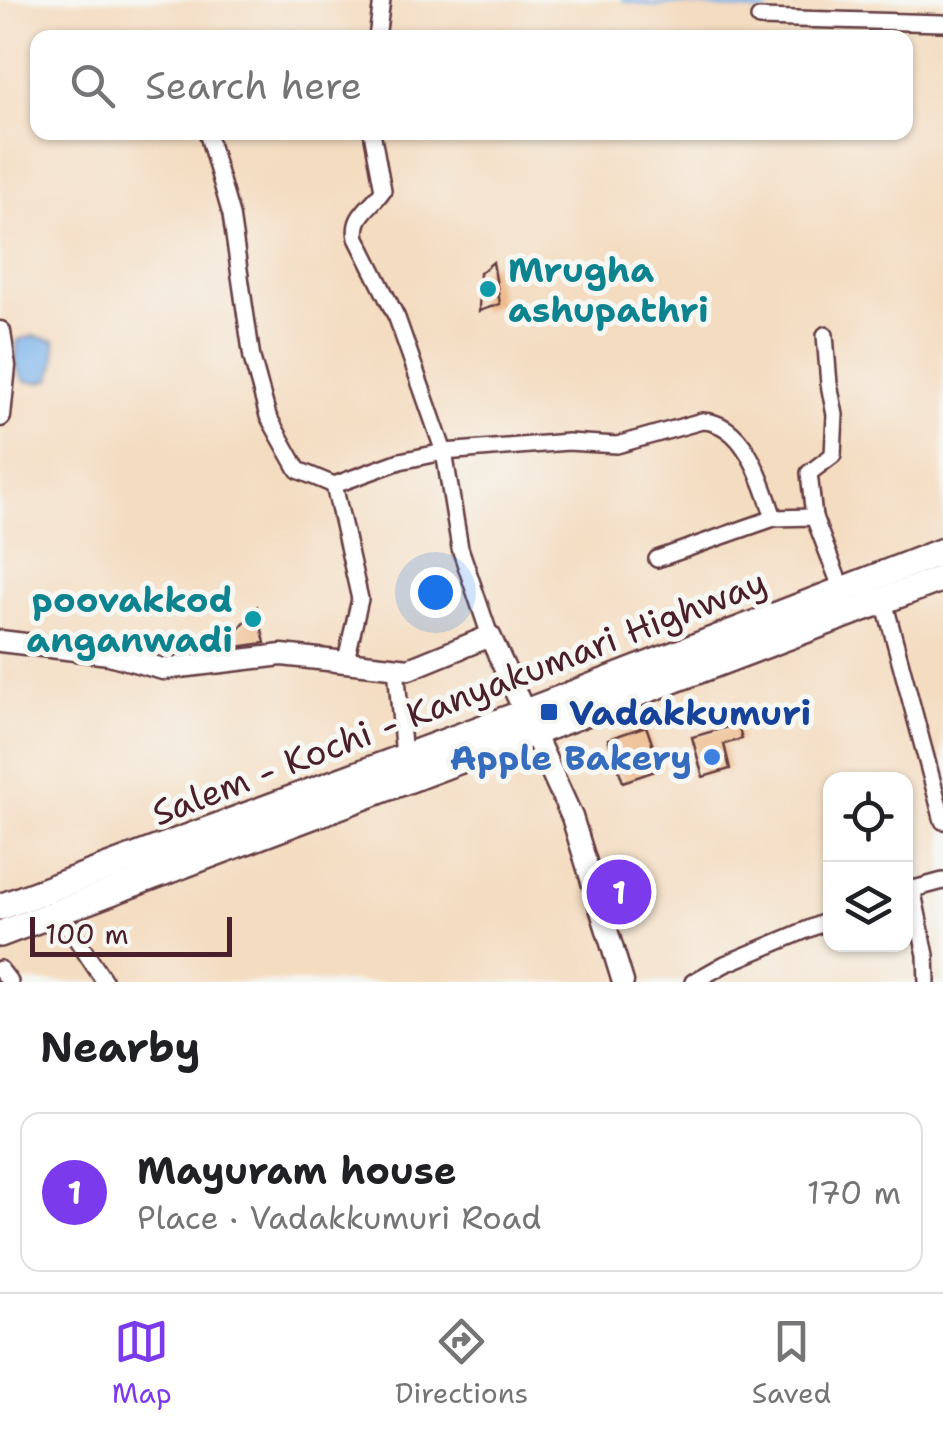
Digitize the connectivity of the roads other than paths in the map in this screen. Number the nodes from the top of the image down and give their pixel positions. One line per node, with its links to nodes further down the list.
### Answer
1 (382, 0): 4 (street)
2 (759, 18): 3 (street)
3 (943, 22)
4 (378, 30)
5 (208, 140): 11 (street)
6 (374, 140): 10 (street)
7 (0, 332): 9 (street)
8 (826, 335): 12 (street)
9 (0, 416)
10 (444, 452): 11 (street); 13 (street); 19 (street)
11 (334, 485): 21 (street)
12 (814, 517): 13 (street); 17 (street)
13 (774, 518): 15 (street)
14 (943, 551): 17 (highway, Salem - Kochi - Kanyakumari Highway)
15 (658, 559)
16 (943, 578): 18 (highway, Salem - Kochi - Kanyakumari Highway)
17 (842, 590): 23 (highway, Salem - Kochi - Kanyakumari Highway)
18 (884, 601): 23 (highway, Salem - Kochi - Kanyakumari Highway); 25 (street)
19 (490, 636): 22 (street); 23 (street)
20 (0, 641): 21 (street)
21 (346, 660): 22 (street)
22 (396, 667): 24 (street)
23 (528, 724): 24 (highway, Salem - Kochi - Kanyakumari Highway); 30 (highway, Salem - Kochi - Kanyakumari Highway); 36 (street)
24 (404, 758): 29 (highway, Salem - Kochi - Kanyakumari Highway)
25 (943, 821)
26 (943, 881): 27 (street)
27 (913, 889)
28 (913, 905): 38 (street)
29 (0, 907)
30 (60, 914): 32 (highway, Salem - Kochi - Kanyakumari Highway); 35 (street)
31 (823, 923): 37 (street)
32 (0, 934)
33 (0, 970): 34 (street)
34 (10, 982)
35 (105, 982)
36 (623, 982)
37 (694, 982)
38 (927, 982)

